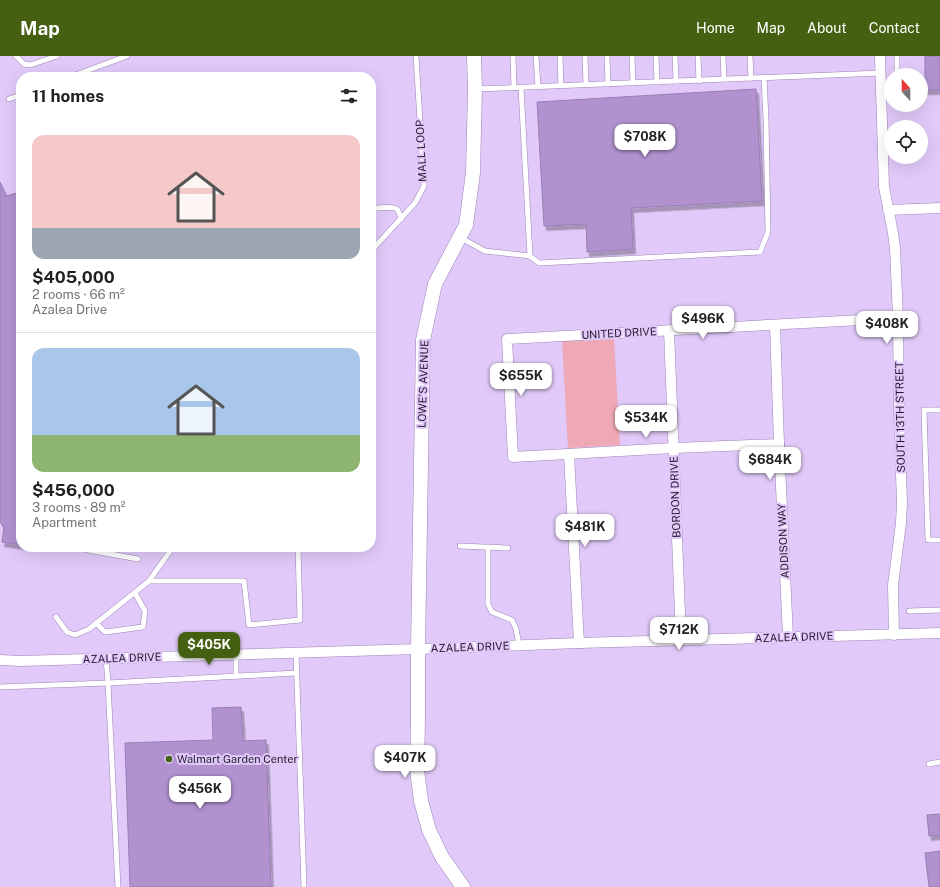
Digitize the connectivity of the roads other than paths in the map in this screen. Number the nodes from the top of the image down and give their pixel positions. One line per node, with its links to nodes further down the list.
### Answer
1 (16, 56): 2 (lane)
2 (57, 56)
3 (127, 56): 20 (lane)
4 (416, 56): 43 (lane, MALL LOOP)
5 (474, 56): 36 (street, LOWE'S AVENUE)
6 (513, 56): 34 (lane)
7 (536, 56): 33 (lane)
8 (560, 56): 31 (lane)
9 (585, 56): 30 (lane)
10 (607, 56): 29 (lane)
11 (632, 56): 28 (lane)
12 (656, 56): 27 (lane)
13 (675, 56): 26 (lane)
14 (698, 56): 24 (lane)
15 (723, 56): 25 (lane)
16 (750, 56): 22 (lane)
17 (880, 56): 21 (street, SOUTH 13TH STREET)
18 (897, 56): 19 (lane)
19 (897, 68)
20 (84, 72)
21 (881, 73): 23 (lane); 32 (street, SOUTH 13TH STREET)
22 (751, 78): 23 (lane); 25 (lane)
23 (764, 78): 46 (lane)
24 (699, 80): 25 (lane); 26 (lane)
25 (724, 80)
26 (676, 81): 27 (lane)
27 (657, 82): 28 (lane)
28 (633, 83): 29 (lane)
29 (608, 84): 30 (lane)
30 (586, 85): 31 (lane)
31 (562, 86): 33 (lane)
32 (884, 86)
33 (538, 87): 35 (lane)
34 (514, 88): 35 (lane); 36 (lane)
35 (521, 88): 46 (lane)
36 (475, 90): 44 (street, LOWE'S AVENUE)
37 (16, 97): 38 (lane)
38 (9, 99)
39 (886, 112): 42 (street, SOUTH 13TH STREET)
40 (376, 208): 43 (lane)
41 (940, 208): 42 (street)
42 (888, 210): 47 (street, SOUTH 13TH STREET)
43 (401, 219): 45 (lane, MALL LOOP)
44 (459, 238): 46 (lane); 74 (street, LOWE'S AVENUE)
45 (376, 246)
46 (530, 256)
47 (898, 318): 48 (street, UNITED DRIVE); 69 (street, SOUTH 13TH STREET)
48 (775, 325): 49 (street, UNITED DRIVE); 51 (street, ADDISON WAY)
49 (669, 330): 52 (street, BORDON DRIVE); 53 (street, UNITED DRIVE)
50 (940, 410): 54 (lane)
51 (779, 444): 52 (street); 70 (street, ADDISON WAY)
52 (674, 448): 53 (street); 71 (street, BORDON DRIVE)
53 (569, 454): 72 (street)
54 (940, 540)
55 (460, 546): 56 (lane)
56 (488, 547): 57 (lane); 73 (lane)
57 (508, 548)
58 (99, 552): 61 (lane)
59 (169, 552): 62 (lane)
60 (298, 552): 62 (lane)
61 (138, 559)
62 (149, 581): 63 (lane)
63 (135, 593): 67 (lane); 67 (lane)
64 (940, 610): 65 (lane)
65 (909, 611)
66 (56, 618): 67 (lane)
67 (96, 623)
68 (940, 633): 69 (street, AZALEA DRIVE)
69 (894, 635): 70 (street, AZALEA DRIVE)
70 (788, 637): 71 (street, AZALEA DRIVE)
71 (681, 640): 72 (street, AZALEA DRIVE)
72 (579, 643): 73 (street, AZALEA DRIVE)
73 (519, 645): 74 (street, AZALEA DRIVE)
74 (418, 649): 75 (street, AZALEA DRIVE); 87 (street, LOWE'S AVENUE)
75 (296, 653): 76 (street, AZALEA DRIVE); 79 (lane)
76 (236, 655): 77 (street, AZALEA DRIVE); 80 (lane)
77 (106, 658): 78 (street, AZALEA DRIVE); 81 (lane)
78 (0, 660)
79 (296, 673): 80 (lane); 86 (lane)
80 (236, 676): 81 (lane)
81 (108, 683): 82 (lane); 85 (lane)
82 (0, 687)
83 (940, 762): 84 (lane)
84 (929, 764)
85 (118, 887)
86 (304, 887)
87 (462, 887)

